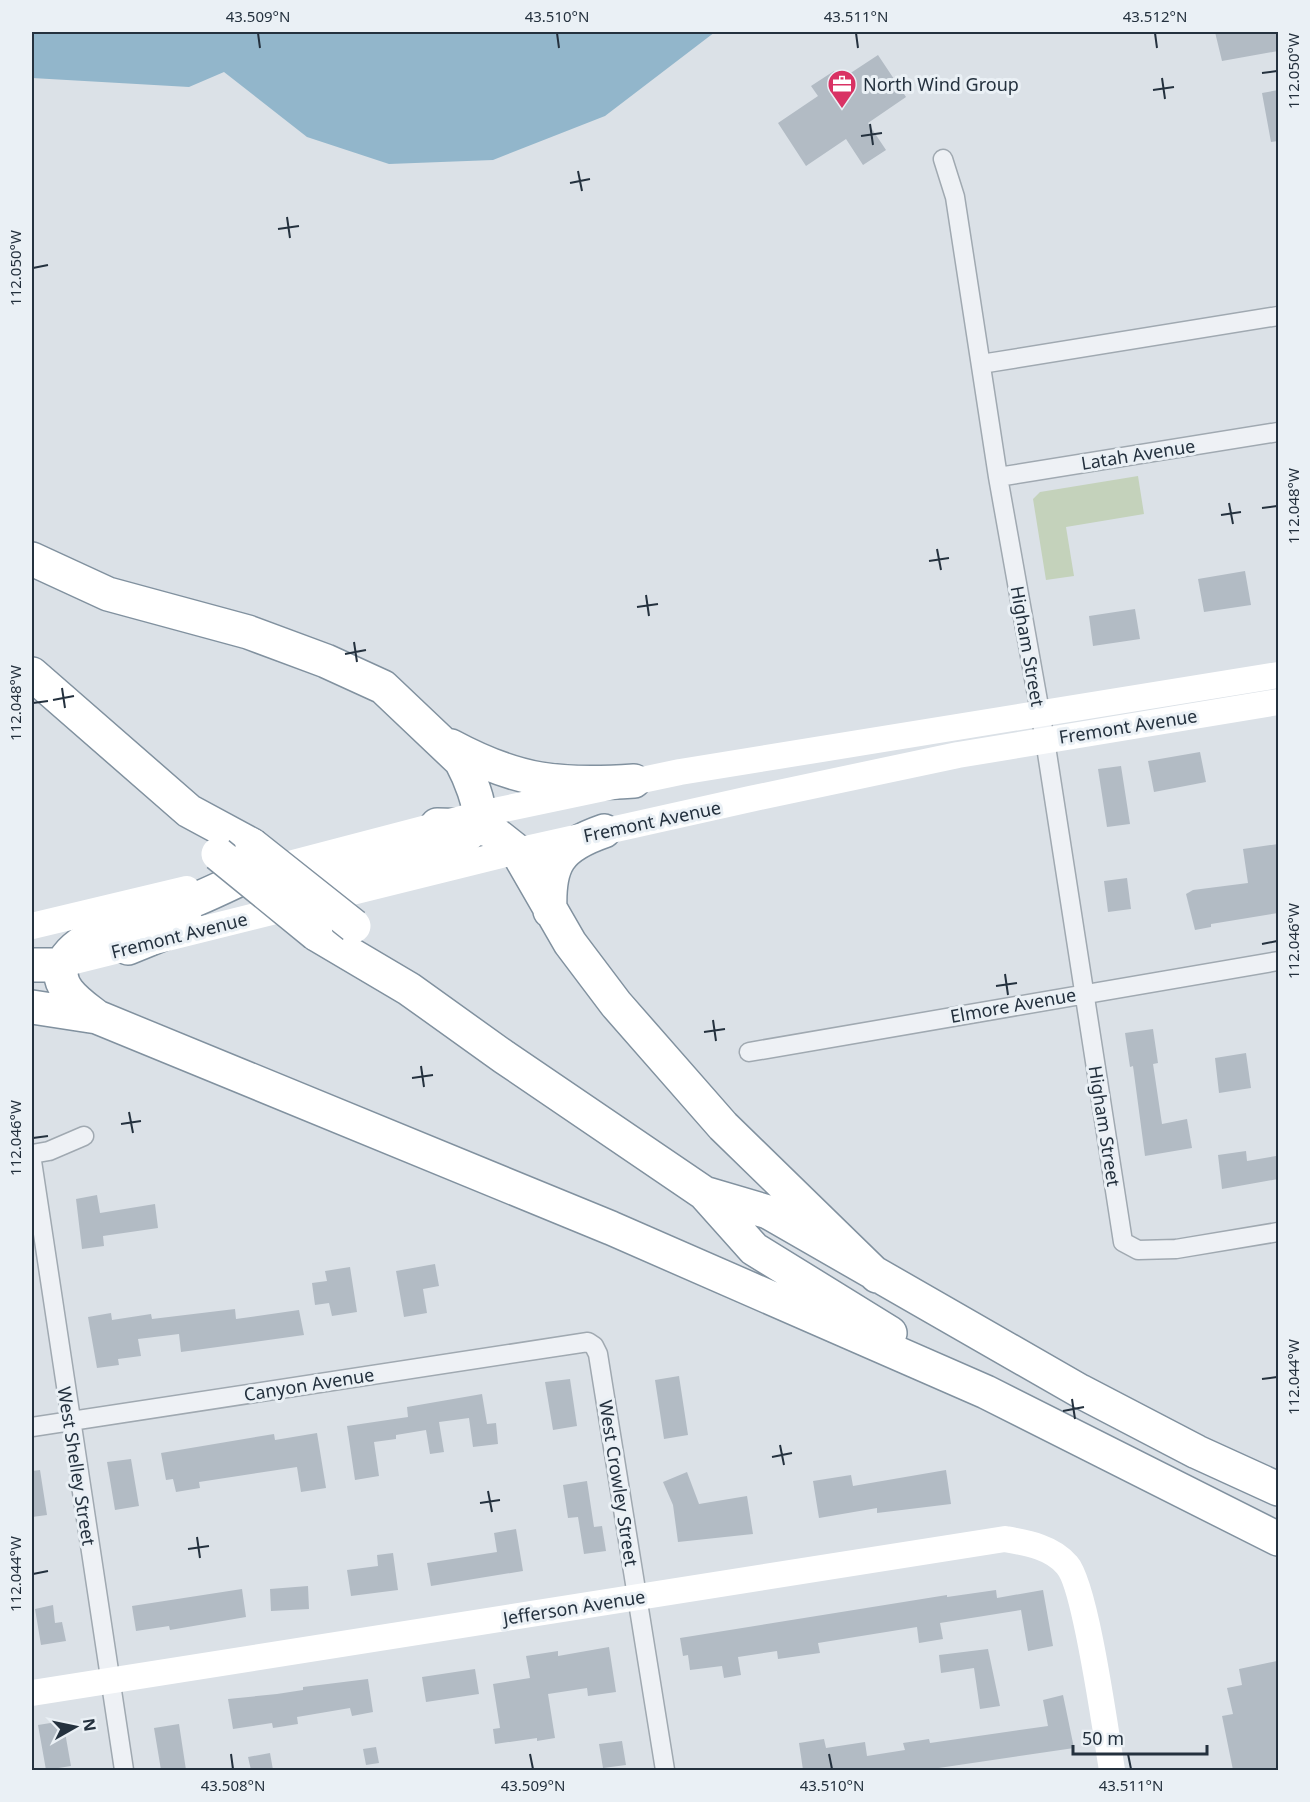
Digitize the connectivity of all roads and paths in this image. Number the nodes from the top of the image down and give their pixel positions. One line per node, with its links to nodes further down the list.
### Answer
1 (943, 159): 3 (street, Higham Street)
2 (1278, 316): 3 (street)
3 (981, 364): 5 (street, Higham Street)
4 (1278, 432): 5 (street, Latah Avenue)
5 (998, 477): 10 (street, Higham Street)
6 (32, 559): 12 (highway)
7 (32, 674): 14 (highway)
8 (1278, 675): 10 (street, Fremont Avenue)
9 (1278, 702): 11 (street, Fremont Avenue)
10 (1040, 713): 11 (street, Higham Street); 13 (street, Fremont Avenue)
11 (1045, 740): 17 (street, Fremont Avenue); 26 (street, Higham Street)
12 (446, 744): 13 (highway); 15 (highway)
13 (634, 781): 15 (street, Fremont Avenue)
14 (189, 811): 19 (highway); 25 (highway, bridge)
15 (478, 820): 16 (highway); 18 (highway); 22 (highway)
16 (437, 825): 19 (street)
17 (604, 831): 18 (street, Fremont Avenue); 20 (highway)
18 (517, 851): 20 (highway); 22 (street, Fremont Avenue)
19 (251, 860): 21 (street); 24 (highway); 25 (highway, bridge)
20 (549, 911): 35 (highway)
21 (32, 926)
22 (128, 948): 24 (street, Fremont Avenue)
23 (1278, 962): 26 (street, Elmore Avenue)
24 (42, 967): 28 (highway)
25 (409, 989): 33 (highway)
26 (1085, 992): 29 (street, Elmore Avenue); 34 (street, Higham Street)
27 (32, 1007): 28 (highway)
28 (97, 1017): 37 (highway)
29 (749, 1052)
30 (84, 1136): 31 (street)
31 (32, 1154)
32 (32, 1161): 38 (street, West Shelley Street)
33 (704, 1193): 35 (highway); 37 (highway)
34 (1278, 1232)
35 (877, 1276): 40 (highway)
36 (588, 1342): 38 (street, Canyon Avenue); 42 (street, West Crowley Street)
37 (986, 1392): 41 (highway)
38 (70, 1421): 39 (street, Canyon Avenue); 43 (street, West Shelley Street)
39 (32, 1427)
40 (1278, 1489)
41 (1278, 1539)
42 (638, 1597): 43 (street, Jefferson Avenue); 46 (street, West Crowley Street); 47 (street, Jefferson Avenue)
43 (110, 1681): 44 (street, Jefferson Avenue); 45 (street, West Shelley Street)
44 (32, 1693)
45 (124, 1770)
46 (665, 1770)
47 (1112, 1770)

